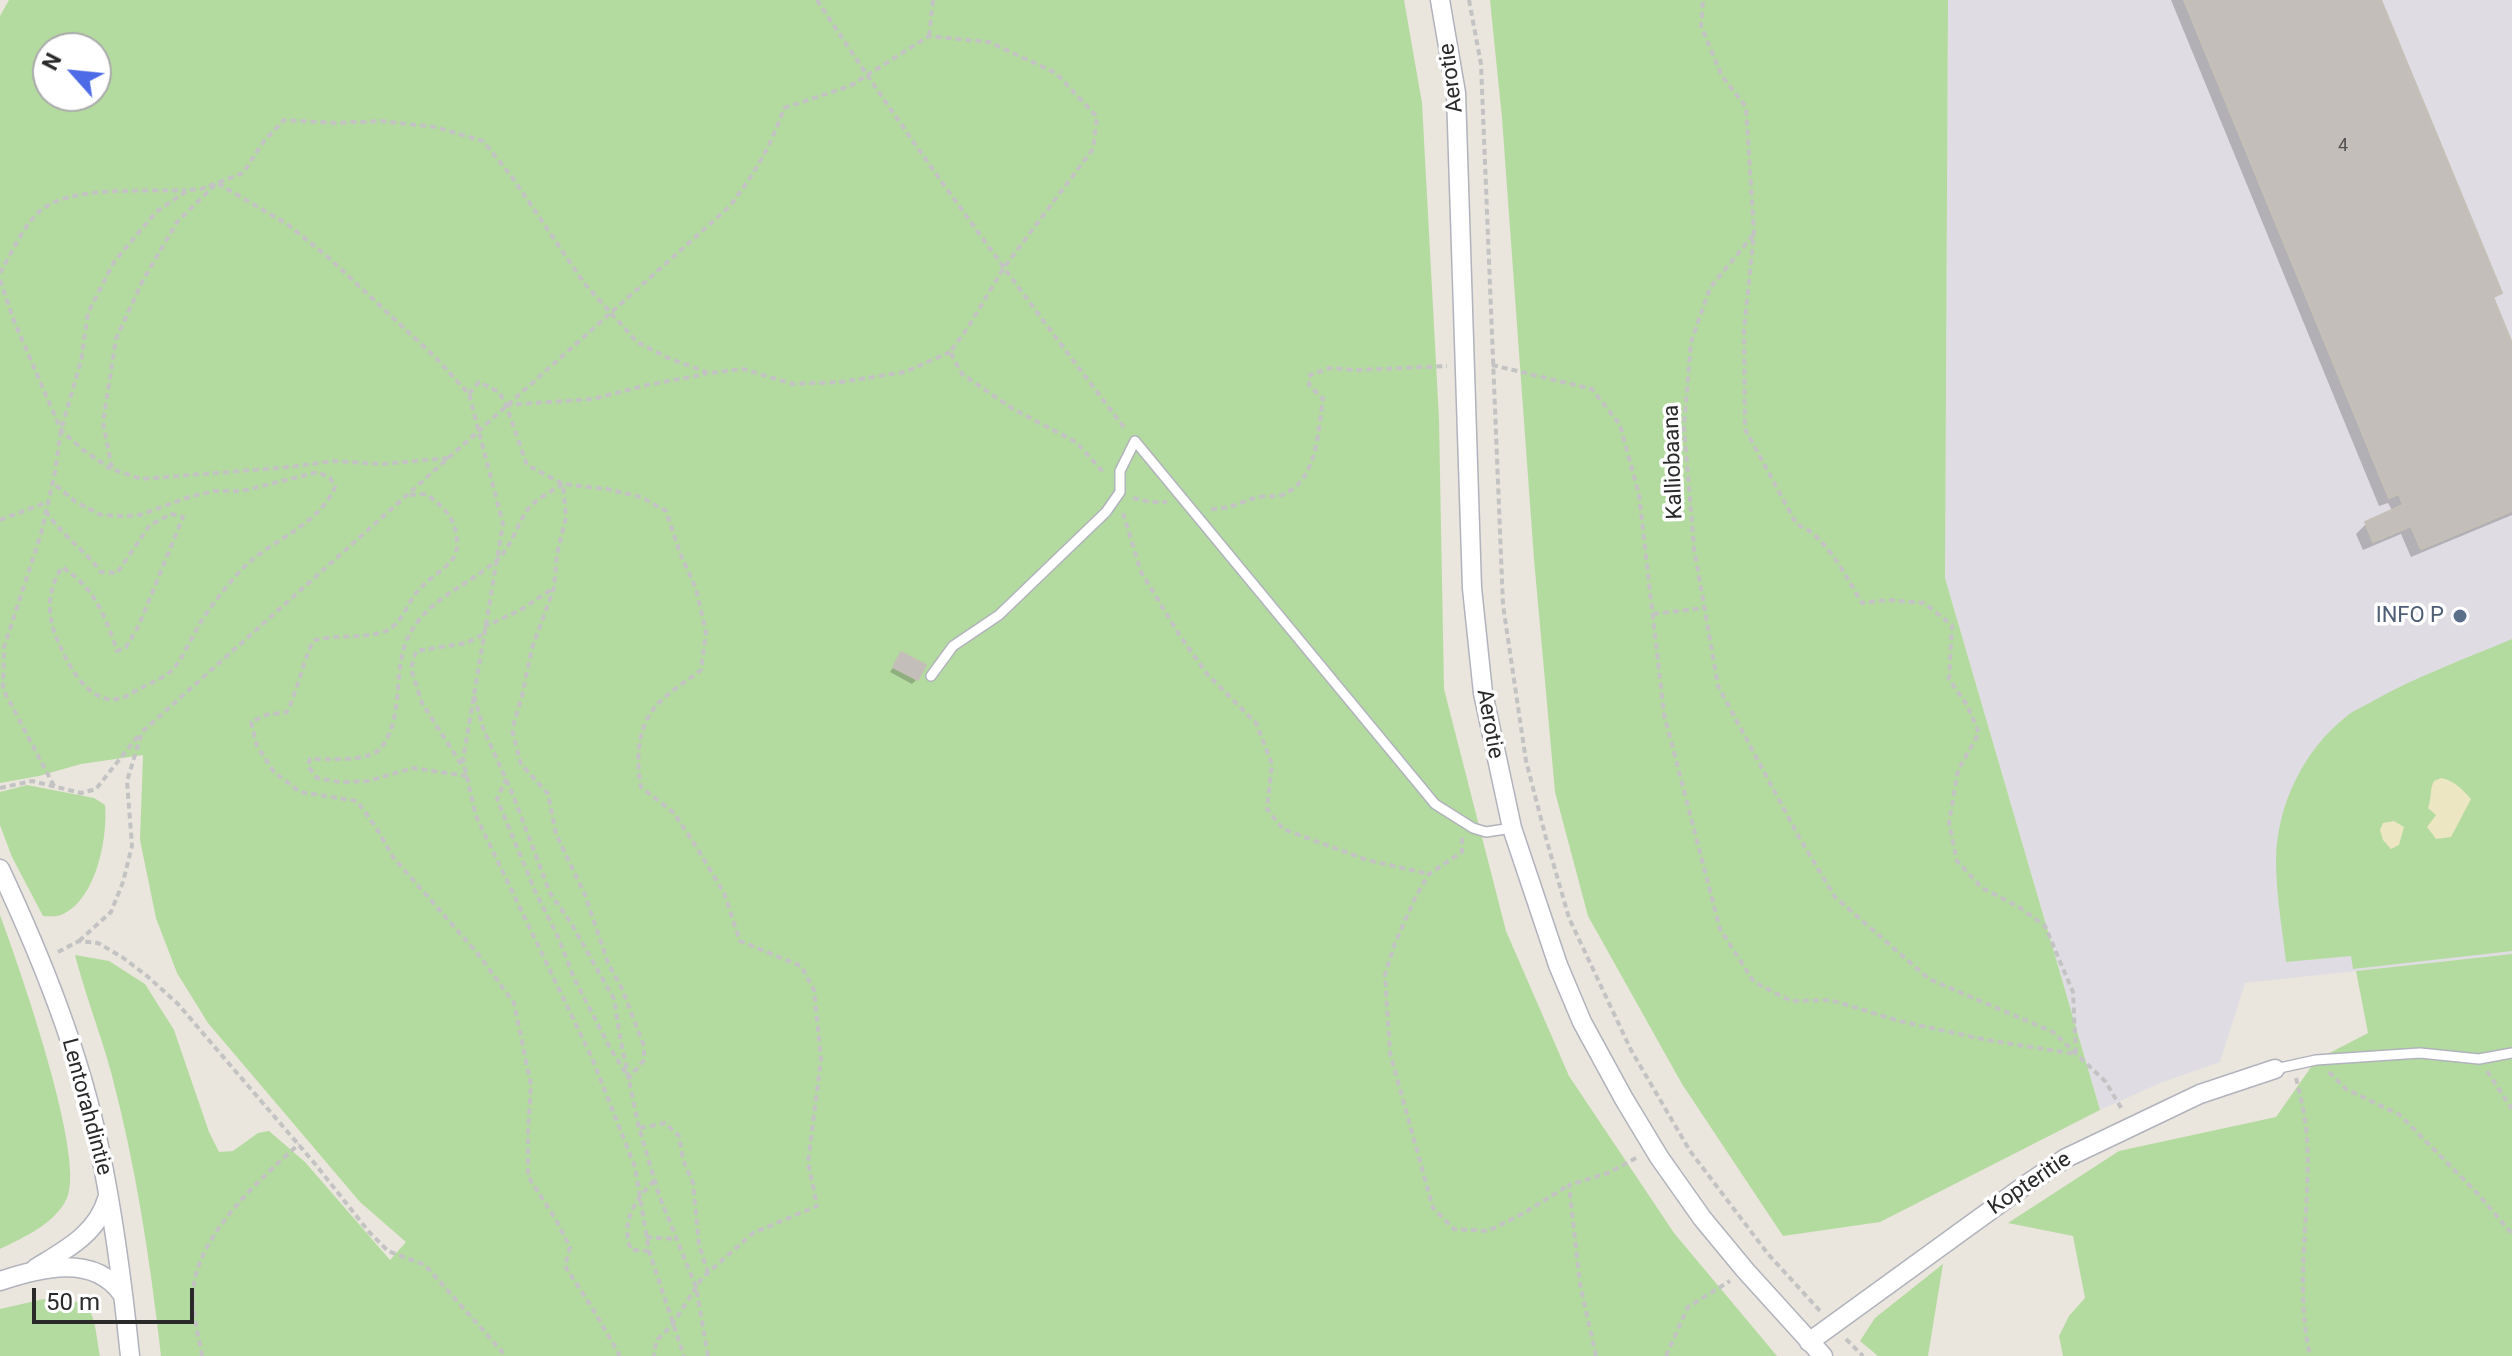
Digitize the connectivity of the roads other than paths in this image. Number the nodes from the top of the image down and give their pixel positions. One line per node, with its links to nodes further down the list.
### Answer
1 (1440, 0): 3 (street, Aerotie)
2 (931, 676): 3 (lane)
3 (1512, 828): 11 (street, Aerotie)
4 (0, 869): 7 (street, Lentorahdintie)
5 (2512, 1053): 6 (lane)
6 (2275, 1069): 11 (street, Kopteritie)
7 (108, 1196): 8 (street); 10 (street, Lentorahdintie)
8 (33, 1270): 9 (street); 10 (street)
9 (0, 1281)
10 (122, 1295): 12 (street, Lentorahdintie)
11 (1809, 1342): 13 (street, Aerotie)
12 (130, 1356)
13 (1823, 1356)

